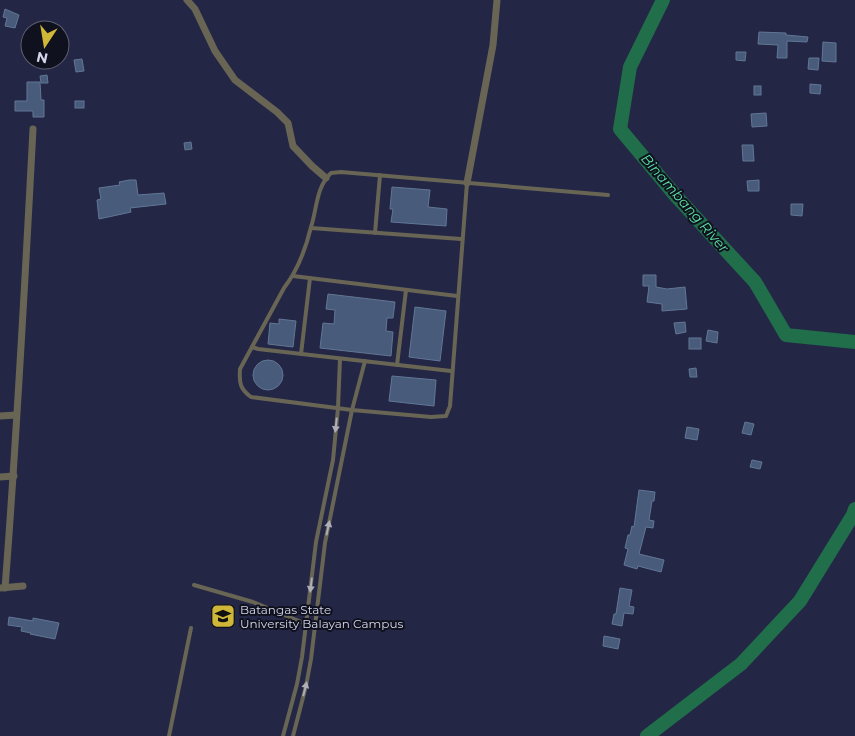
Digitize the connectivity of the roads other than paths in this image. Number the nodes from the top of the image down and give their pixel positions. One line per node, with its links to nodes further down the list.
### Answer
1 (188, 0): 5 (street)
2 (497, 0): 6 (street)
3 (33, 128): 23 (street)
4 (380, 175): 5 (lane); 6 (lane); 9 (lane)
5 (326, 178): 8 (lane)
6 (467, 183): 7 (lane); 10 (lane)
7 (608, 195)
8 (311, 228): 9 (lane); 11 (lane)
9 (375, 233): 10 (lane)
10 (462, 239): 14 (lane)
11 (293, 276): 12 (lane); 15 (lane)
12 (310, 278): 13 (lane); 16 (lane)
13 (406, 290): 14 (lane); 19 (lane)
14 (457, 296): 20 (lane)
15 (252, 346): 16 (lane); 21 (lane)
16 (301, 354): 17 (lane)
17 (340, 359): 18 (lane); 21 (lane)
18 (365, 362): 19 (lane); 22 (lane)
19 (397, 365): 20 (lane)
20 (451, 371): 22 (lane)
21 (338, 408): 22 (lane); 32 (lane, one-way to 32)
22 (352, 410): 36 (lane, one-way to 22)
23 (16, 415): 24 (street); 25 (street)
24 (0, 416)
25 (14, 476): 26 (street); 28 (street)
26 (0, 477)
27 (0, 532): 28 (street)
28 (10, 532): 31 (street)
29 (194, 585): 32 (lane)
30 (23, 586): 31 (street)
31 (3, 588)
32 (306, 624): 35 (lane)
33 (191, 628): 34 (lane)
34 (169, 736)
35 (283, 736)
36 (292, 736)

